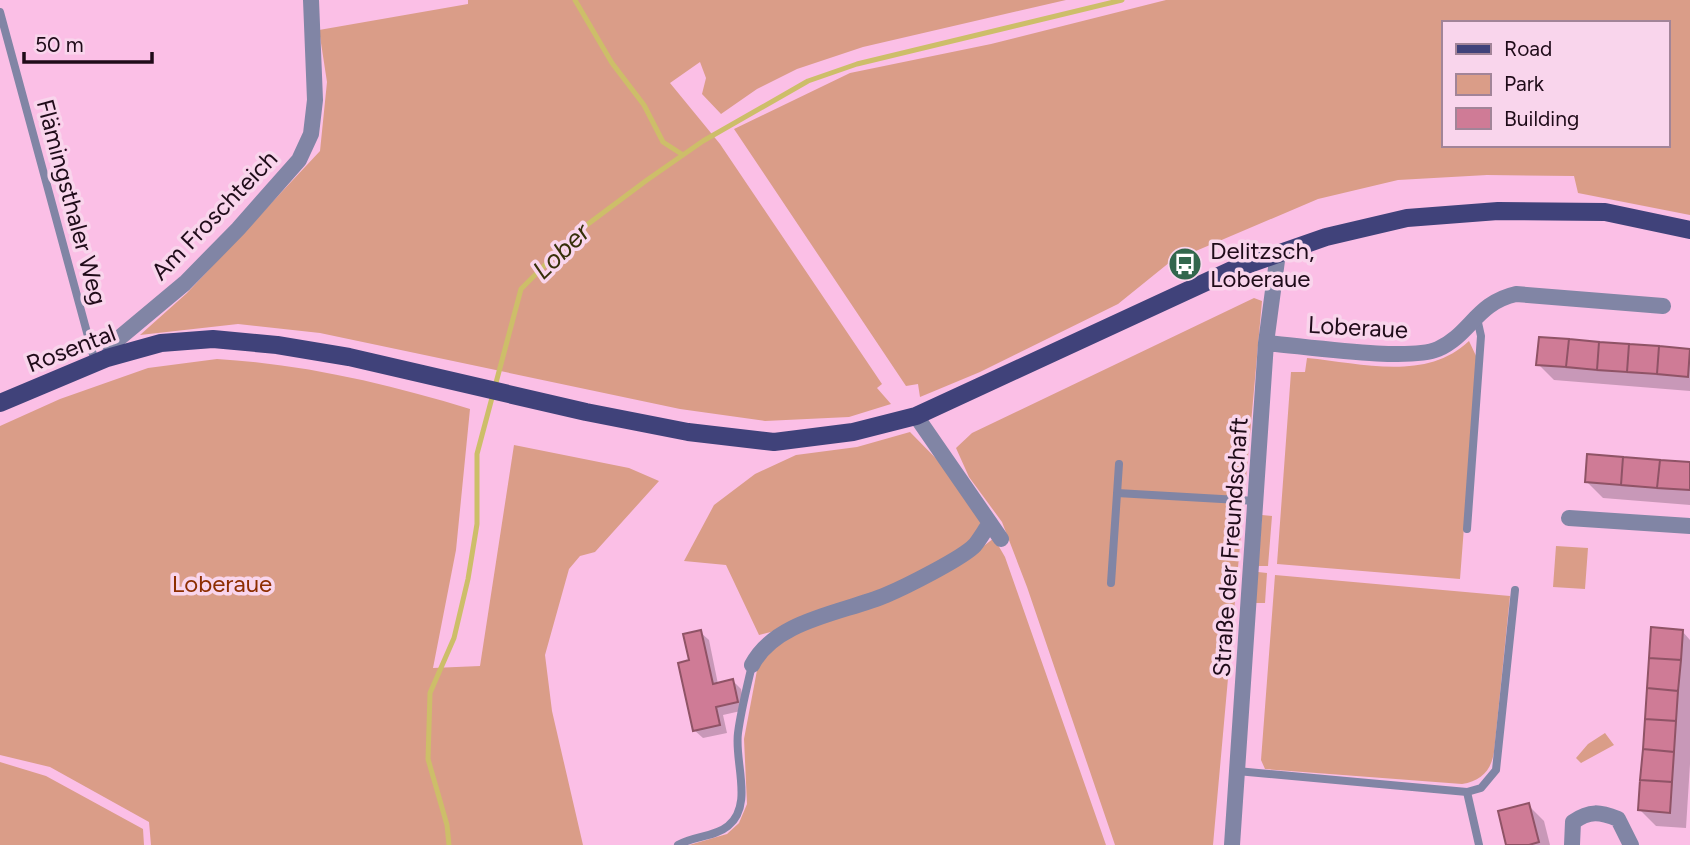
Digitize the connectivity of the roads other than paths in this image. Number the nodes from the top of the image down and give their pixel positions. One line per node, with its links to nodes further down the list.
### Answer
1 (311, 0): 8 (street, Am Froschteich)
2 (0, 12): 8 (lane, Flämingsthaler Weg)
3 (1690, 230): 4 (main road, Rosental)
4 (1278, 253): 7 (street, Straße der Freundschaft); 10 (main road, Rosental)
5 (1663, 306): 6 (street, Loberaue)
6 (1477, 316): 7 (street, Loberaue); 17 (lane)
7 (1266, 343): 13 (street, Straße der Freundschaft)
8 (101, 360): 9 (main road, Rosental); 10 (main road, Rosental)
9 (0, 403)
10 (916, 416): 15 (street)
11 (1119, 464): 12 (lane)
12 (1118, 493): 13 (lane); 19 (lane)
13 (1256, 500): 22 (street, Straße der Freundschaft)
14 (1569, 518): 16 (street)
15 (990, 523): 18 (street); 21 (street)
16 (1690, 526)
17 (1467, 529)
18 (1001, 540)
19 (1111, 583)
20 (1515, 590): 23 (lane)
21 (752, 665): 24 (lane)
22 (1237, 771): 23 (lane); 25 (street, Straße der Freundschaft)
23 (1467, 792): 26 (lane)
24 (678, 845)
25 (1232, 845)
26 (1479, 845)
27 (1573, 845): 28 (street)
28 (1631, 845)

